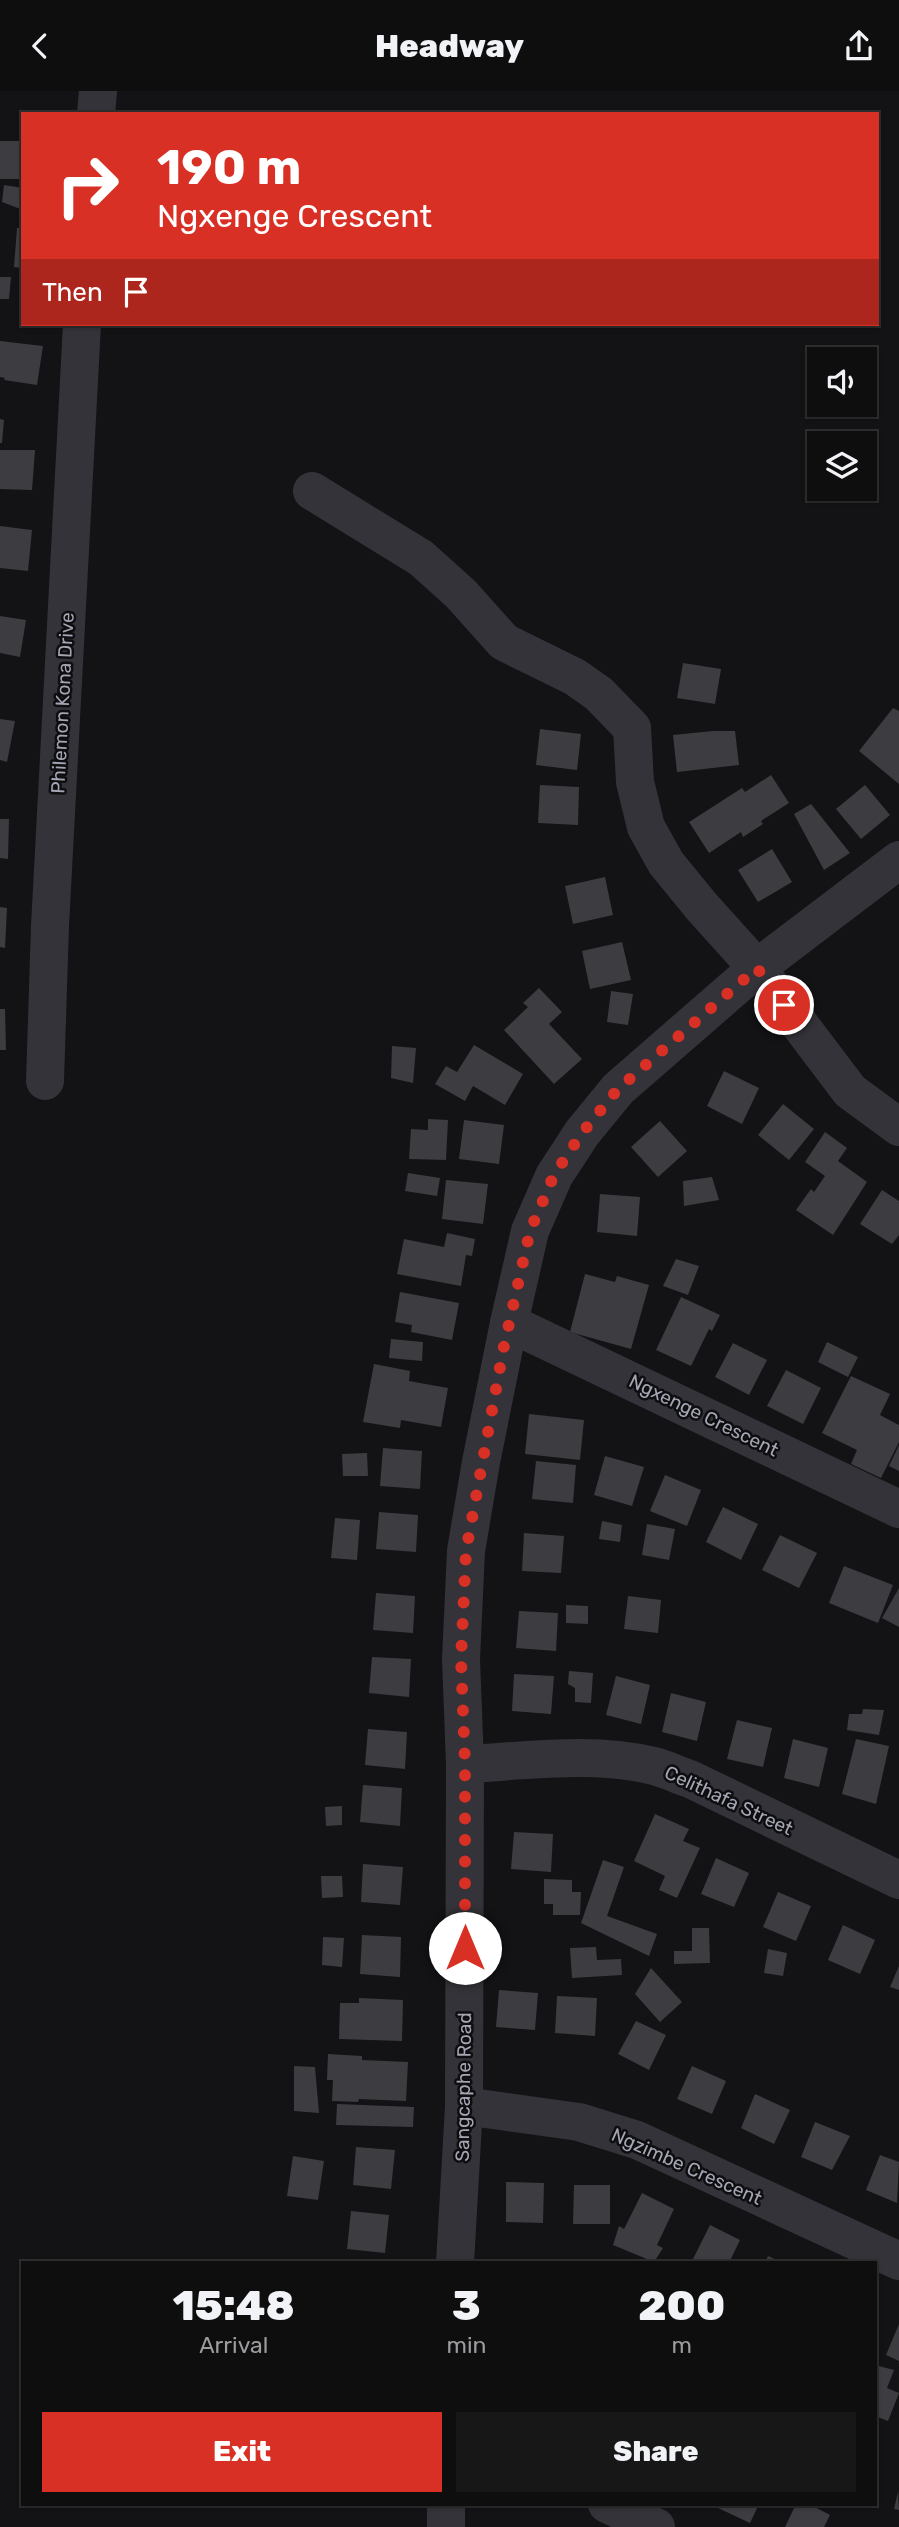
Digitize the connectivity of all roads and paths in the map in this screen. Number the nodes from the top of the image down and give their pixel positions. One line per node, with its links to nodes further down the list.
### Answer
1 (98, 91): 2 (street)
2 (96, 112)
3 (82, 326): 7 (street, Philemon Kona Drive)
4 (313, 491): 6 (street)
5 (899, 860): 6 (street, Sangcaphe Road)
6 (757, 968): 8 (street); 9 (street, Sangcaphe Road)
7 (45, 1081)
8 (899, 1127)
9 (509, 1323): 10 (street, Ngxenge Crescent); 11 (street, Sangcaphe Road)
10 (899, 1509)
11 (465, 1764): 12 (street, Celithafa Street); 13 (street, Sangcaphe Road)
12 (899, 1880)
13 (464, 2106): 14 (street, Sangcaphe Road); 15 (street, Ngzimbe Crescent)
14 (456, 2261)
15 (899, 2262)
16 (446, 2506): 18 (street)
17 (611, 2506): 19 (street)
18 (446, 2527)
19 (656, 2527)

